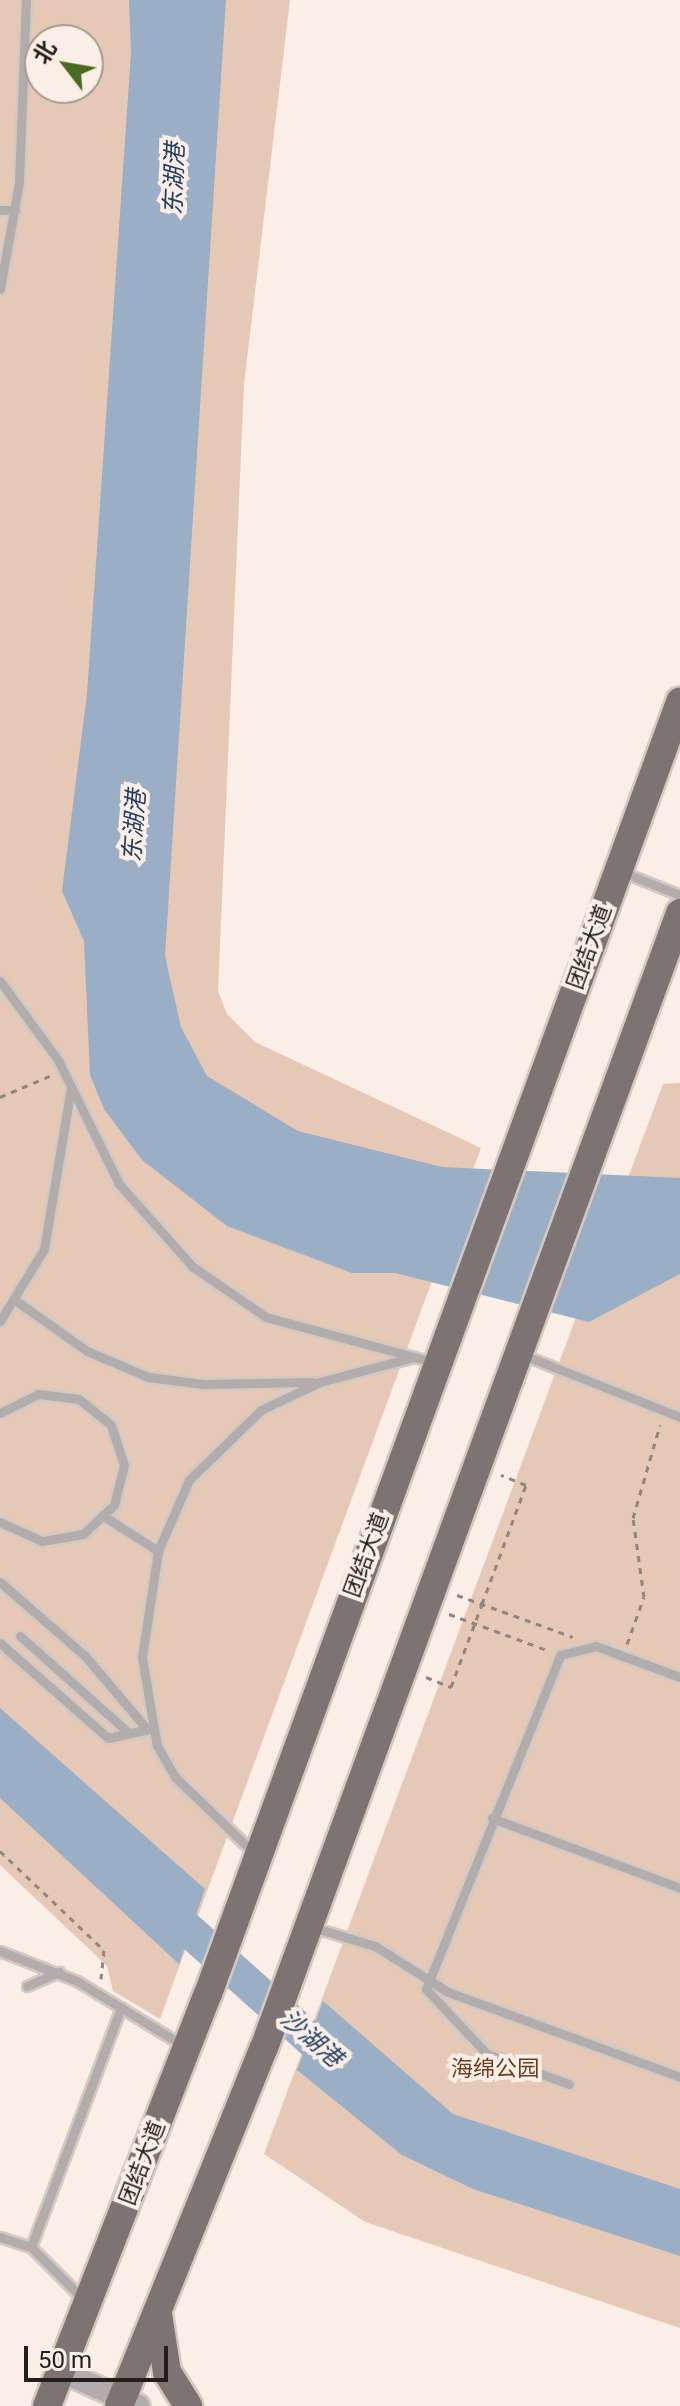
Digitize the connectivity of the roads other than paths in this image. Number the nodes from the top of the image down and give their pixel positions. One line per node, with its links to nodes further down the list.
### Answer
1 (26, 0): 3 (lane)
2 (0, 210): 3 (lane)
3 (15, 210): 4 (lane)
4 (0, 289)
5 (680, 702): 6 (main road, 团结大道)
6 (618, 870): 7 (lane); 14 (main road, 团结大道)
7 (680, 895)
8 (680, 913): 13 (main road)
9 (0, 981): 10 (lane)
10 (71, 1087): 11 (lane); 14 (lane)
11 (15, 1300): 12 (lane); 15 (lane)
12 (0, 1321)
13 (521, 1346): 17 (lane); 30 (main road)
14 (425, 1360): 15 (lane); 28 (main road, 团结大道)
15 (320, 1382): 20 (lane)
16 (0, 1413): 18 (lane)
17 (680, 1417)
18 (105, 1517): 19 (lane); 20 (lane)
19 (0, 1522)
20 (158, 1551): 25 (lane)
21 (0, 1582): 25 (lane)
22 (20, 1636): 26 (lane)
23 (0, 1643): 26 (lane)
24 (680, 1677): 27 (lane)
25 (150, 1729): 26 (lane); 28 (lane)
26 (129, 1733)
27 (492, 1818): 29 (lane); 33 (lane)
28 (256, 1855): 36 (main road, 团结大道)
29 (680, 1888)
30 (309, 1926): 33 (lane); 42 (main road)
31 (0, 1951): 32 (lane)
32 (59, 1972): 34 (lane); 35 (lane)
33 (430, 1981): 37 (lane); 38 (lane)
34 (27, 1986)
35 (121, 2007): 36 (lane); 40 (lane)
36 (187, 2047): 41 (main road, 团结大道)
37 (680, 2077)
38 (569, 2084)
39 (0, 2237): 40 (lane)
40 (31, 2247): 41 (lane)
41 (87, 2303): 43 (main road, 团结大道)
42 (158, 2311): 44 (main road); 46 (main road)
43 (61, 2371): 44 (street); 45 (main road, 团结大道)
44 (127, 2404)
45 (49, 2405)
46 (188, 2406)

